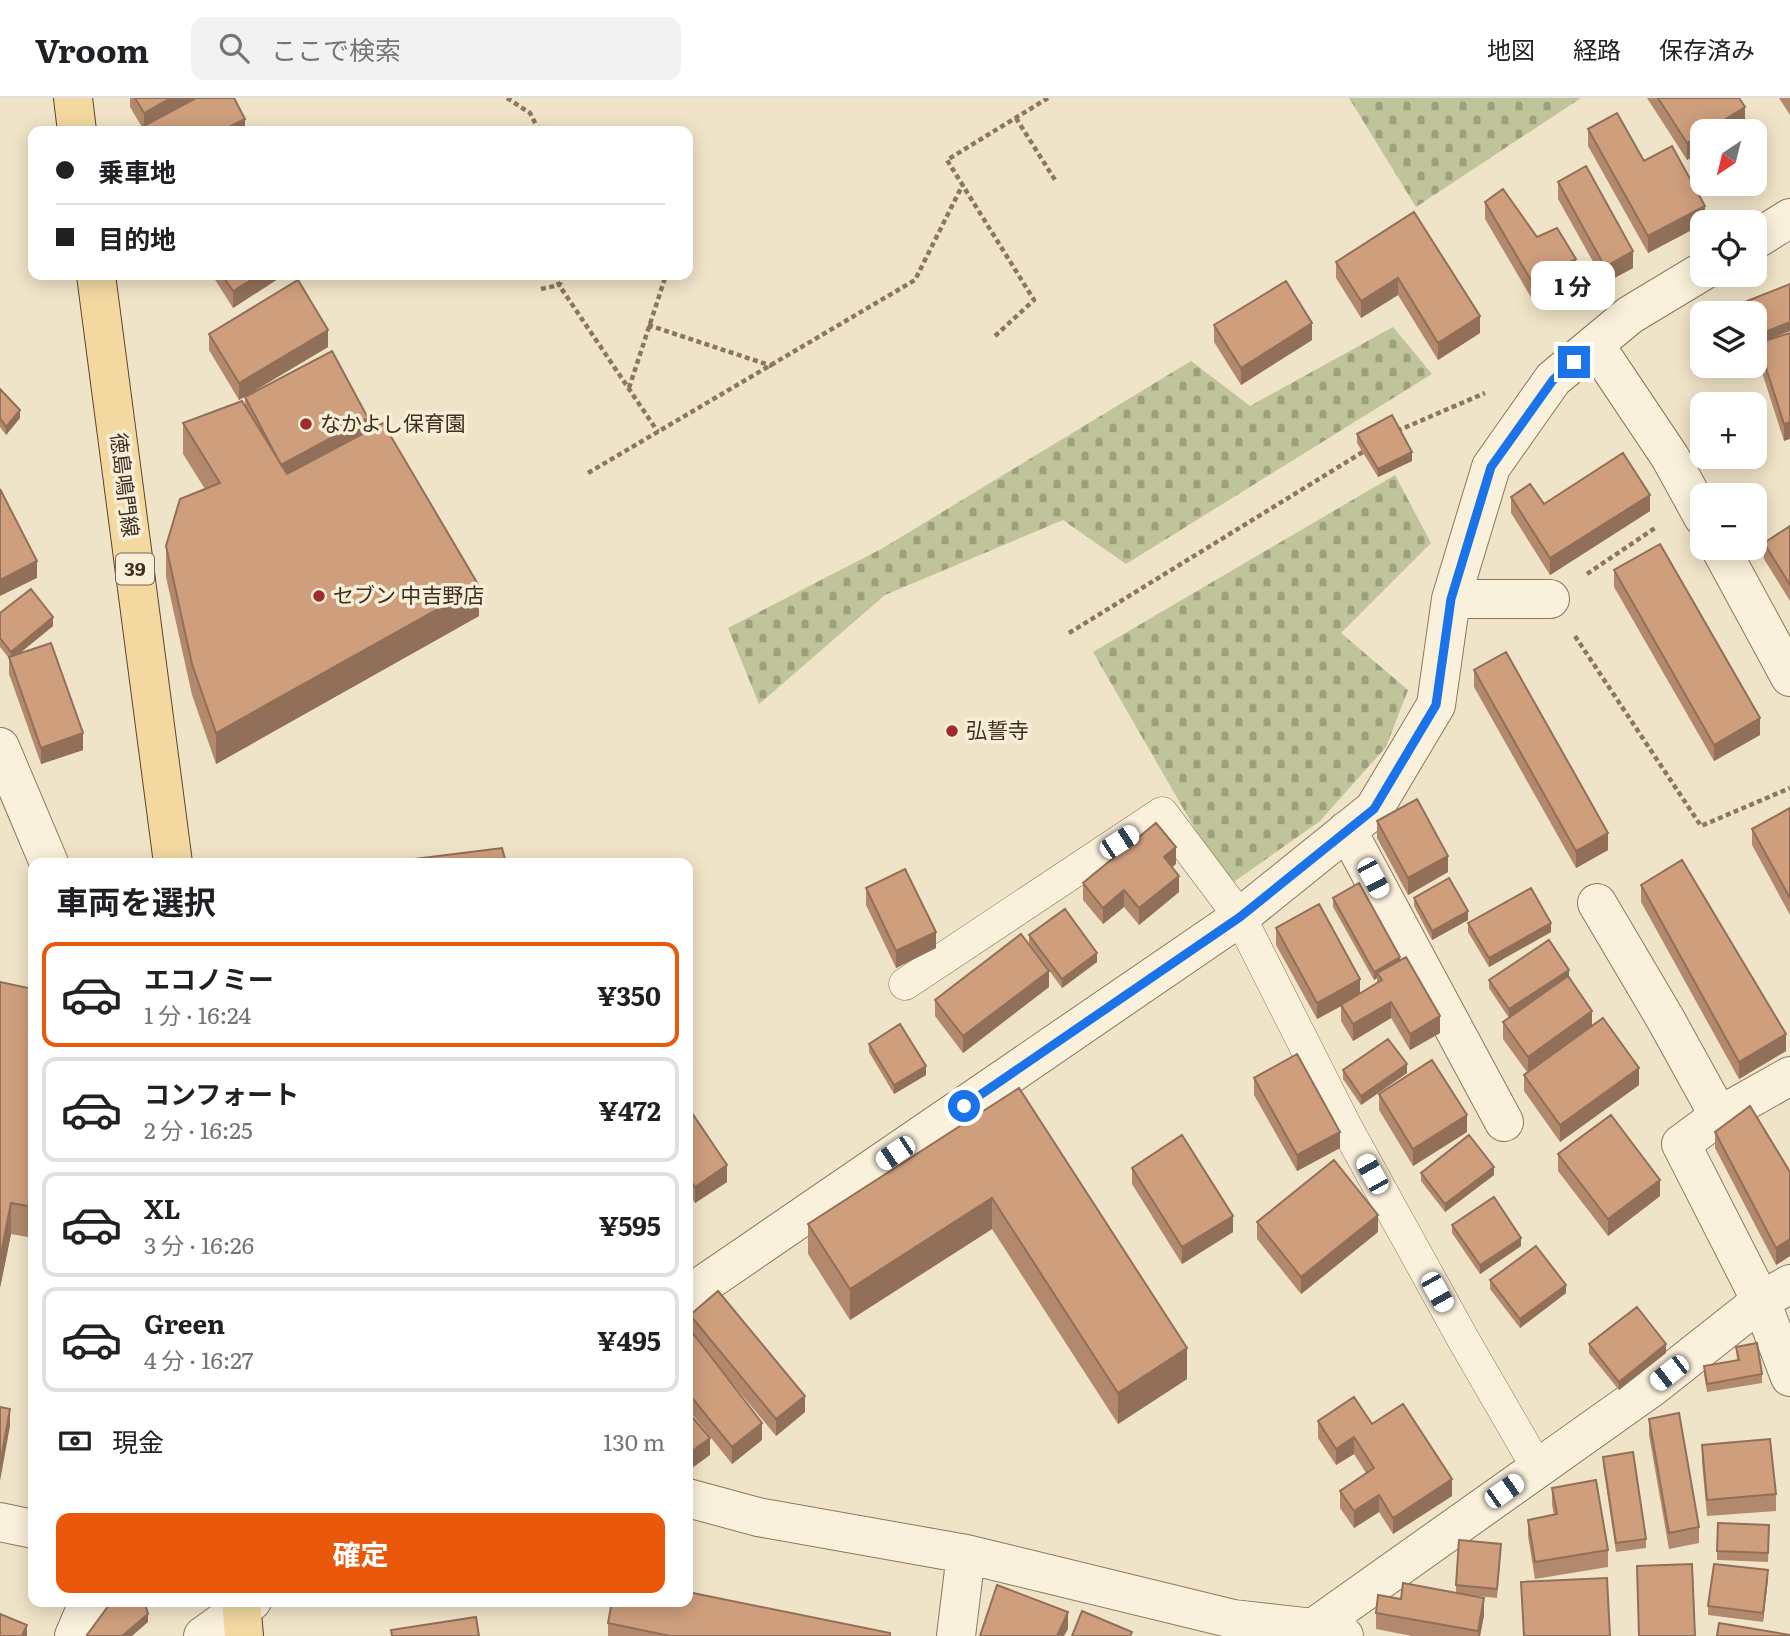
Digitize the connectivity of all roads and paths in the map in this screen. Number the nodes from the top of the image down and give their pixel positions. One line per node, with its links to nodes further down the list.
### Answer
1 (73, 98): 5 (main road)
2 (507, 98): 6 (path)
3 (1048, 98): 4 (path)
4 (1016, 118): 7 (path); 8 (path)
5 (76, 126)
6 (536, 126)
7 (1055, 180)
8 (963, 184): 19 (path); 21 (path)
9 (1790, 218): 10 (street)
10 (1767, 232)
11 (1690, 279): 20 (street)
12 (97, 280): 39 (main road, 徳島鳴門線 / 39)
13 (557, 280): 16 (path)
14 (562, 280): 16 (path)
15 (664, 280): 18 (path)
16 (559, 285): 17 (path); 23 (path)
17 (541, 289)
18 (648, 325): 21 (path); 23 (path)
19 (995, 336)
20 (1595, 345): 28 (street); 31 (street)
21 (772, 366): 24 (path)
22 (1497, 387): 25 (path)
23 (629, 389): 24 (path)
24 (658, 432): 27 (path)
25 (1387, 437)
26 (1375, 444): 33 (path)
27 (588, 473)
28 (1690, 493)
29 (1690, 514): 32 (path)
30 (1727, 560): 34 (street)
31 (1451, 599): 32 (street); 37 (street)
32 (1550, 599): 36 (path)
33 (1069, 632)
34 (1790, 677)
35 (0, 747): 38 (street)
36 (1790, 788)
37 (1347, 830): 41 (street); 45 (street)
38 (47, 858)
39 (172, 858)
40 (1597, 902): 44 (street)
41 (1240, 917): 42 (lane); 46 (street); 49 (lane)
42 (905, 984)
43 (1790, 1076): 44 (street)
44 (1719, 1116): 47 (street)
45 (1504, 1122)
46 (693, 1292)
47 (1775, 1292): 48 (street); 49 (street)
48 (1790, 1377)
49 (1537, 1467): 56 (street)
50 (693, 1499): 53 (street)
51 (0, 1522): 52 (street)
52 (28, 1528)
53 (966, 1554): 56 (street); 59 (street)
54 (86, 1607): 57 (street)
55 (245, 1612): 58 (street)
56 (1329, 1632)
57 (74, 1636)
58 (203, 1636)
59 (956, 1636)

